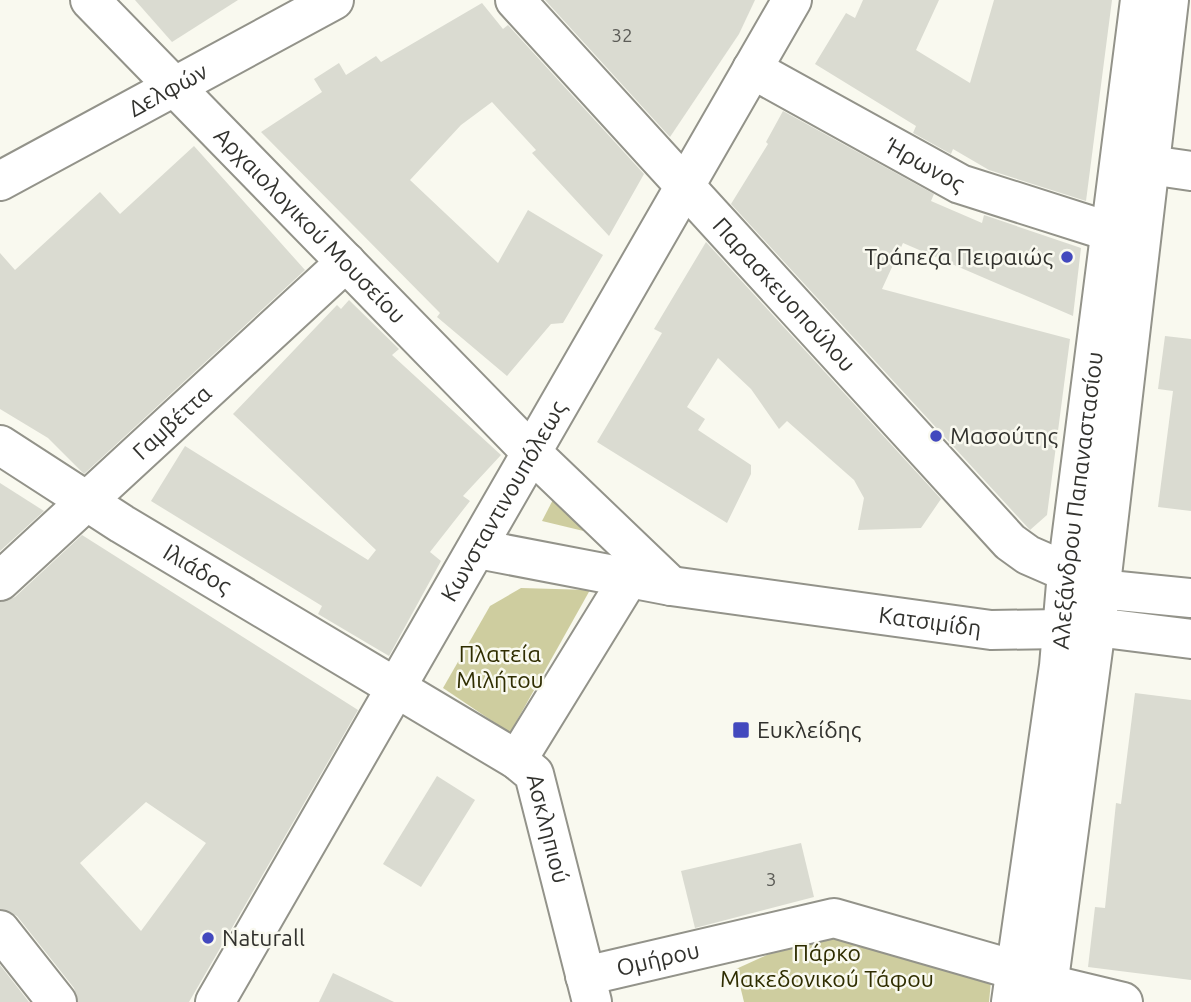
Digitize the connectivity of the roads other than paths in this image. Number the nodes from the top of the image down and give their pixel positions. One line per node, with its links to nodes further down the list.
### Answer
1 (90, 0): 8 (street, Αρχαιολογικού Μουσείου)
2 (334, 0): 8 (street, Δελφών)
3 (515, 0): 12 (street, Παρασκευοπούλου)
4 (792, 0): 7 (street, Κωνσταντινουπόλεως)
5 (1140, 0): 13 (street, Αλεξάνδρου Παπαναστασίου)
6 (1169, 0): 9 (street, Αλεξάνδρου Παπαναστασίου)
7 (752, 69): 12 (street, Κωνσταντινουπόλεως); 13 (street, Ήρωνος)
8 (174, 87): 11 (street, Δελφών); 14 (street, Αρχαιολογικού Μουσείου)
9 (1150, 165): 10 (street); 20 (street, Αλεξάνδρου Παπαναστασίου)
10 (1191, 171)
11 (0, 181)
12 (686, 186): 16 (street, Κωνσταντινουπόλεως); 20 (street, Παρασκευοπούλου)
13 (1111, 232): 20 (street, Αλεξάνδρου Παπαναστασίου)
14 (346, 262): 16 (street, Αρχαιολογικού Μουσείου); 17 (street, Γαμβέττα)
15 (0, 446): 17 (street, Ιλιάδος)
16 (530, 451): 18 (street, Κωνσταντινουπόλεως); 22 (street)
17 (89, 502): 21 (street, Γαμβέττα); 26 (street, Ιλιάδος)
18 (478, 549): 19 (street, Κατσιμίδη); 26 (street, Κωνσταντινουπόλεως)
19 (629, 578): 22 (street, Κατσιμίδη); 27 (street)
20 (1083, 580): 23 (street); 24 (street, Αλεξάνδρου Παπαναστασίου)
21 (0, 581)
22 (671, 586): 24 (street, Κατσιμίδη)
23 (1191, 598)
24 (1079, 628): 25 (street, Κατσιμίδη); 30 (street, Αλεξάνδρου Παπαναστασίου)
25 (1191, 639)
26 (396, 689): 27 (street, Ασκληπιού); 32 (street, Κωνσταντινουπόλεως)
27 (517, 760): 29 (street, Ασκληπιού)
28 (0, 930): 31 (street)
29 (589, 989): 30 (street, Ομήρου)
30 (1030, 990): 33 (street, Ομήρου)
31 (57, 1002)
32 (215, 1002)
33 (1123, 1002)

